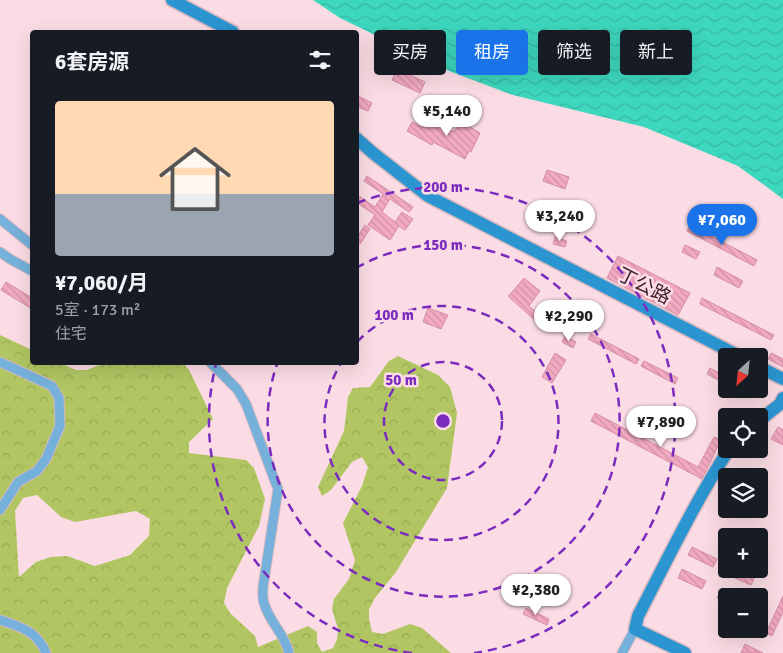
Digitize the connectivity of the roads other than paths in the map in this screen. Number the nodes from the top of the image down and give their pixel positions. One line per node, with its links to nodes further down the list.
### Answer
1 (172, 0): 2 (street)
2 (229, 30)
3 (359, 141): 8 (street, 丁公路)
4 (0, 219): 5 (street)
5 (30, 243)
6 (0, 252): 7 (street)
7 (30, 270)
8 (723, 348)
9 (0, 362): 16 (street)
10 (212, 365): 20 (street)
11 (768, 372): 12 (street)
12 (783, 379)
13 (783, 398): 14 (street)
14 (768, 414)
15 (723, 458): 18 (street)
16 (0, 510)
17 (0, 620): 19 (street)
18 (635, 630): 21 (street); 22 (street)
19 (46, 653)
20 (289, 653)
21 (622, 653)
22 (685, 653)

